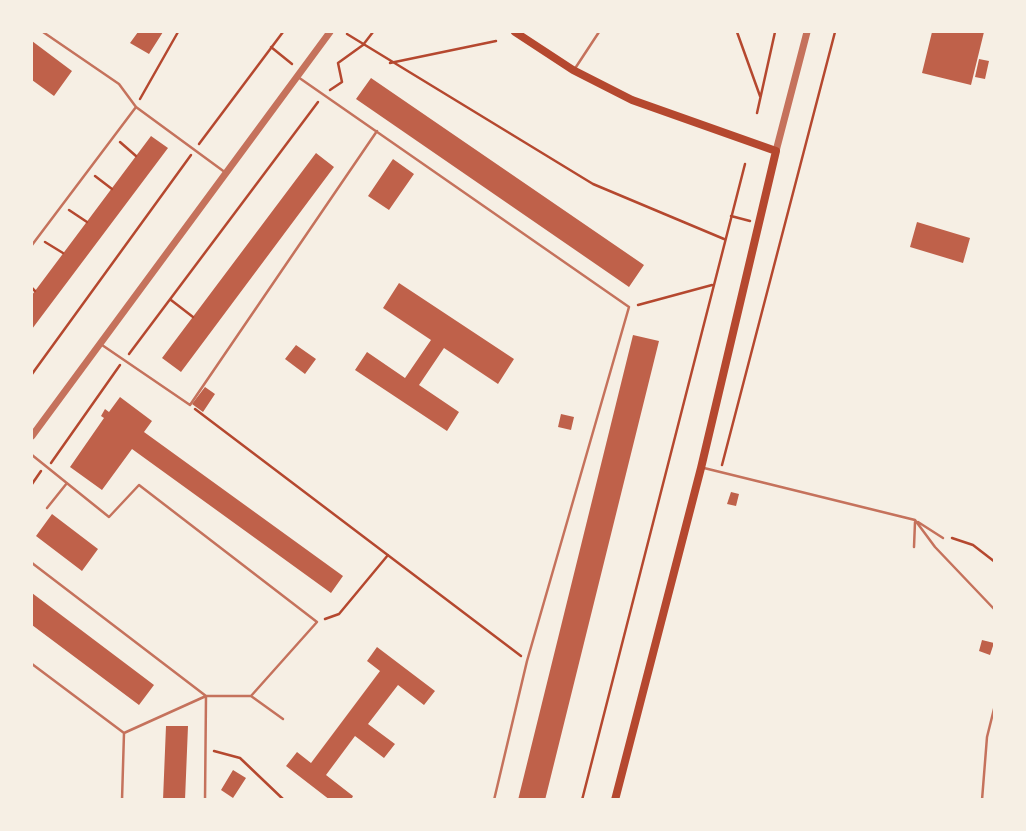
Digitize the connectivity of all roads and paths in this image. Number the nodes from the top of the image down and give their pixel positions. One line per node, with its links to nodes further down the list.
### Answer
1 (43, 32): 20 (lane)
2 (178, 32): 20 (path)
3 (283, 32): 24 (path)
4 (330, 32): 17 (street)
5 (373, 32): 14 (path)
6 (515, 32): 16 (main road)
7 (599, 32): 16 (lane)
8 (737, 32): 19 (path)
9 (774, 32): 19 (path)
10 (807, 32): 25 (street)
11 (835, 32): 51 (path)
12 (347, 34): 14 (path)
13 (496, 41): 15 (path)
14 (363, 45): 15 (path); 18 (path)
15 (390, 63): 36 (path)
16 (573, 70): 25 (main road)
17 (296, 75): 18 (lane); 29 (street)
18 (324, 95): 22 (lane); 40 (path)
19 (760, 96): 21 (path)
20 (136, 107): 23 (lane); 24 (lane)
21 (757, 113)
22 (377, 131): 41 (lane); 46 (lane)
23 (113, 136): 26 (path); 28 (lane)
24 (194, 150): 29 (lane); 45 (path)
25 (776, 151): 50 (main road)
26 (136, 156)
27 (745, 164): 32 (path)
28 (88, 170): 30 (path); 31 (lane)
29 (226, 173): 43 (street)
30 (112, 189)
31 (62, 204): 34 (path); 35 (lane)
32 (731, 216): 33 (path); 36 (path)
33 (750, 221)
34 (87, 222)
35 (38, 237): 37 (lane); 38 (path)
36 (724, 239): 39 (path)
37 (32, 246)
38 (63, 253)
39 (712, 285): 41 (path); 75 (path)
40 (170, 299): 42 (path); 44 (path)
41 (629, 307): 63 (lane)
42 (193, 317)
43 (100, 344): 44 (lane); 47 (street)
44 (124, 360): 46 (lane); 49 (path)
45 (32, 374)
46 (190, 405): 58 (path)
47 (32, 436)
48 (32, 455): 49 (lane)
49 (47, 468): 52 (lane); 53 (path)
50 (701, 468): 51 (lane); 76 (main road)
51 (720, 472): 55 (lane)
52 (67, 483): 54 (lane); 62 (lane)
53 (32, 484)
54 (47, 508)
55 (915, 520): 56 (lane); 57 (lane); 61 (lane)
56 (943, 538): 59 (path)
57 (914, 547)
58 (388, 555): 62 (path); 63 (path)
59 (995, 562)
60 (32, 563): 65 (lane)
61 (995, 610)
62 (317, 622): 66 (lane)
63 (527, 661): 74 (lane)
64 (32, 664): 69 (lane)
65 (206, 696): 66 (lane); 69 (lane); 70 (lane)
66 (251, 696): 68 (lane)
67 (995, 705): 77 (lane)
68 (283, 719)
69 (124, 733): 71 (lane)
70 (205, 748): 72 (lane); 73 (path)
71 (122, 800)
72 (205, 800)
73 (284, 800)
74 (494, 800)
75 (583, 800)
76 (615, 800)
77 (982, 800)

